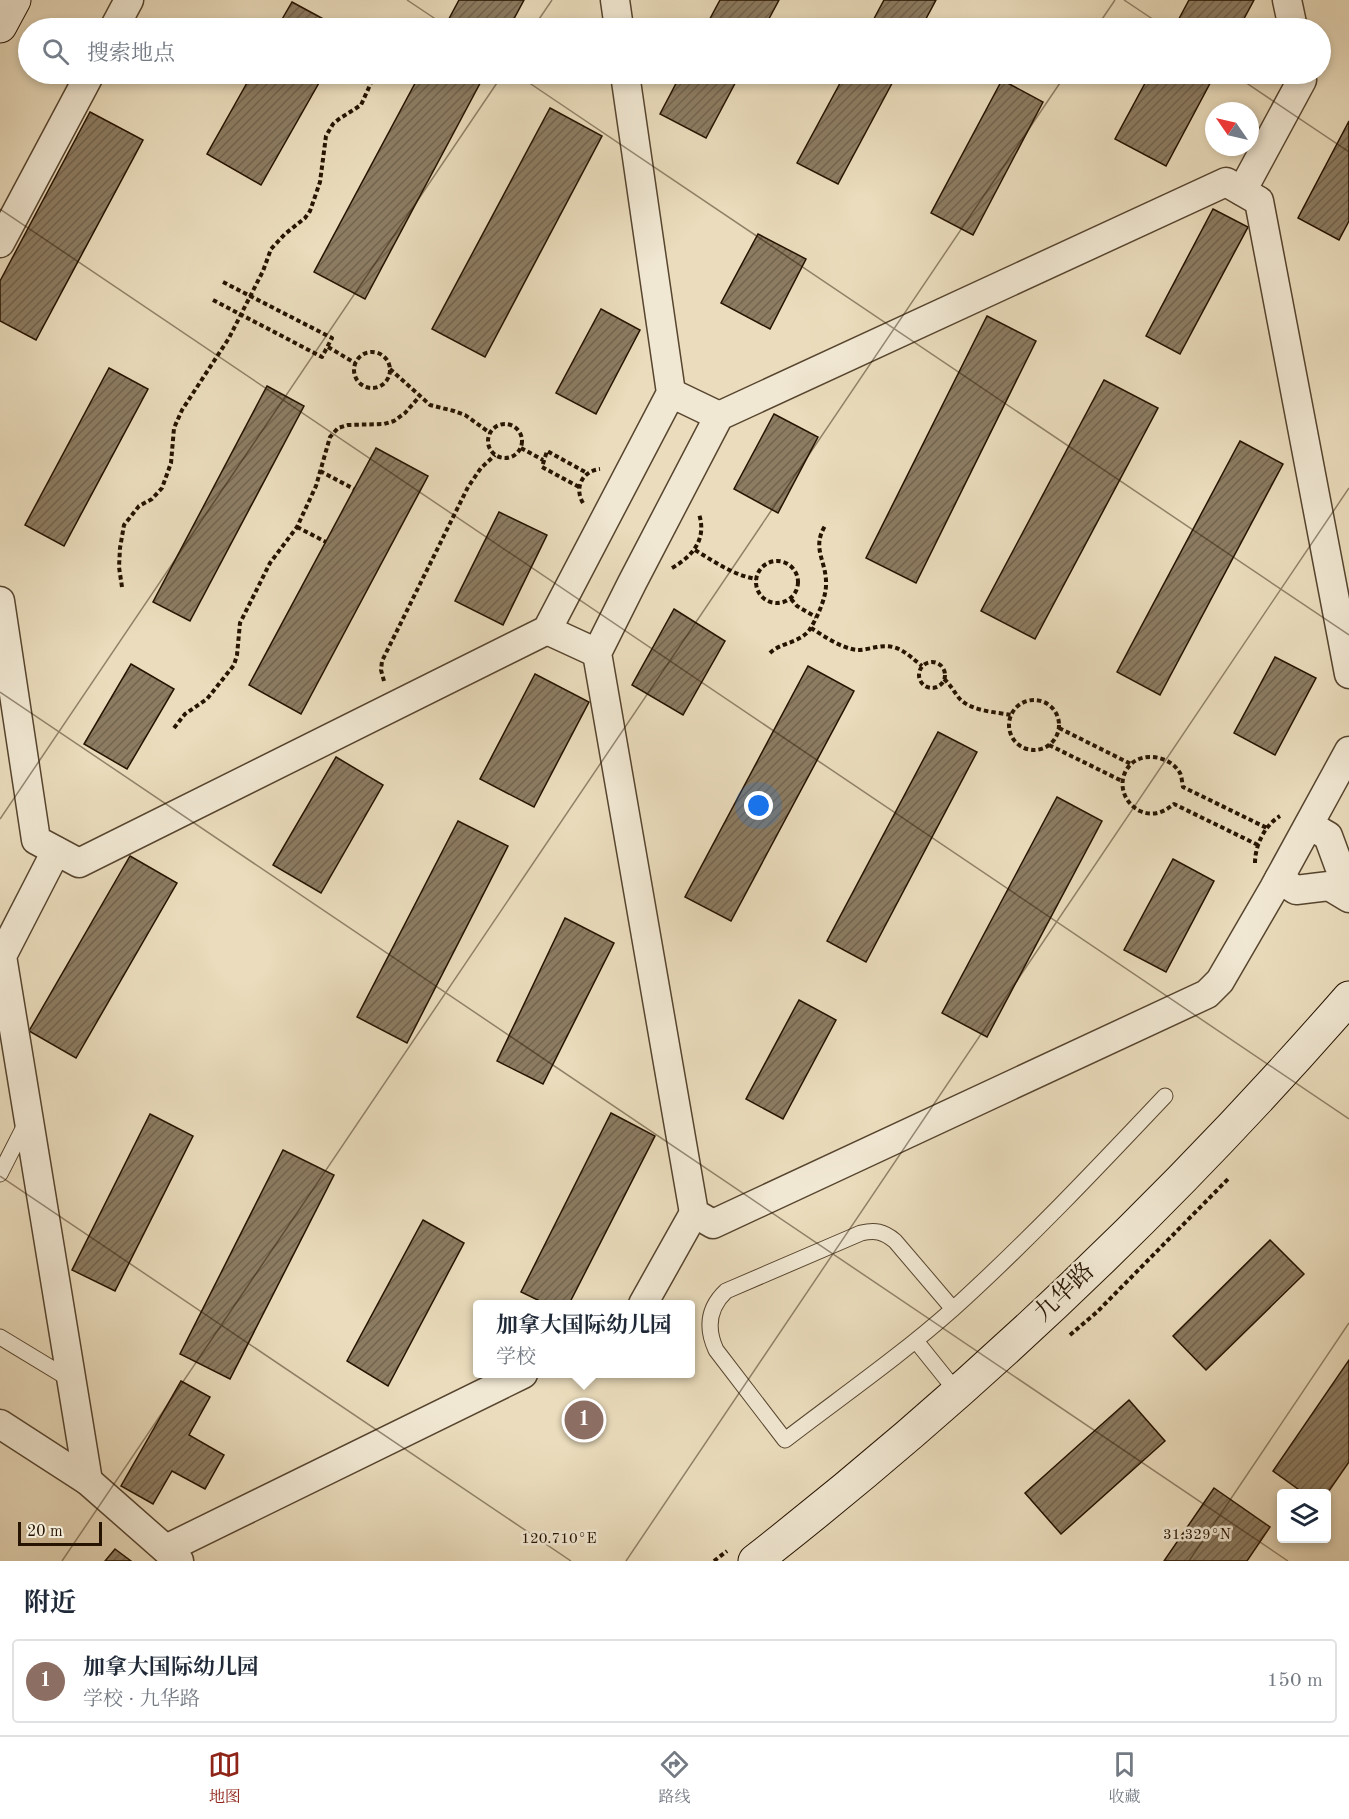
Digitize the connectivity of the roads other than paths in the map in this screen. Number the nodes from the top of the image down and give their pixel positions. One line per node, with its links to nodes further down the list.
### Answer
1 (14, 0): 8 (street)
2 (129, 0): 5 (street)
3 (615, 0): 6 (street)
4 (1287, 0): 7 (street)
5 (119, 18)
6 (618, 18)
7 (1291, 18)
8 (0, 26)
9 (85, 84): 13 (street)
10 (626, 84): 14 (street)
11 (1300, 84): 12 (street)
12 (1242, 191): 15 (street); 19 (street)
13 (0, 243)
14 (671, 393): 15 (street); 17 (street)
15 (719, 416): 18 (street)
16 (0, 601): 22 (street)
17 (547, 630): 18 (street); 22 (street)
18 (597, 653): 30 (street)
19 (1348, 658)
20 (1349, 751): 21 (street)
21 (1309, 825): 23 (street); 24 (street)
22 (56, 851): 28 (street)
23 (1349, 872)
24 (1279, 879): 25 (street); 30 (street)
25 (1349, 898)
26 (1349, 998): 37 (street, 九华路)
27 (1165, 1095): 32 (lane)
28 (28, 1120): 29 (lane); 36 (street)
29 (0, 1174)
30 (693, 1213): 31 (street)
31 (646, 1300)
32 (953, 1309): 34 (lane); 34 (lane)
33 (0, 1336): 36 (lane)
34 (915, 1341): 37 (lane)
35 (515, 1378): 40 (street)
36 (71, 1380): 39 (street)
37 (957, 1392): 41 (street, 九华路)
38 (0, 1424): 39 (street)
39 (88, 1481): 40 (street)
40 (173, 1555)
41 (755, 1561)

